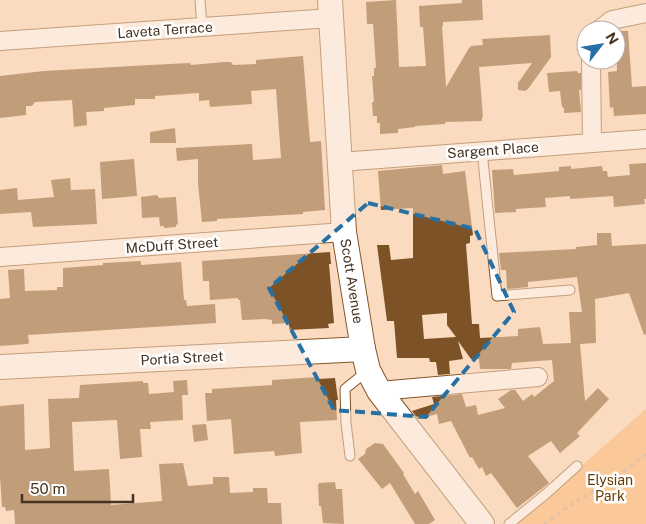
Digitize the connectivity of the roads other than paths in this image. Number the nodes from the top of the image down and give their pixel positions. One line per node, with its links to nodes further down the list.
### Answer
1 (200, 0): 5 (lane)
2 (330, 9): 5 (street, Laveta Terrace); 11 (street, Scott Avenue)
3 (646, 13): 4 (street)
4 (612, 20)
5 (202, 27): 6 (street, Laveta Terrace)
6 (0, 41)
7 (591, 70): 9 (street)
8 (646, 139): 9 (street, Sargent Place)
9 (592, 143): 10 (street, Sargent Place)
10 (482, 151): 11 (street, Sargent Place); 14 (lane)
11 (340, 162): 12 (street, Scott Avenue)
12 (344, 232): 13 (street, McDuff Street); 15 (street, Scott Avenue)
13 (0, 257)
14 (570, 290)
15 (366, 360): 16 (street, Portia Street); 18 (street, Scott Avenue); 19 (lane)
16 (0, 367)
17 (538, 376): 18 (street)
18 (379, 391): 21 (street, Scott Avenue)
19 (350, 456)
20 (577, 466): 22 (lane)
21 (482, 524)
22 (509, 524)

